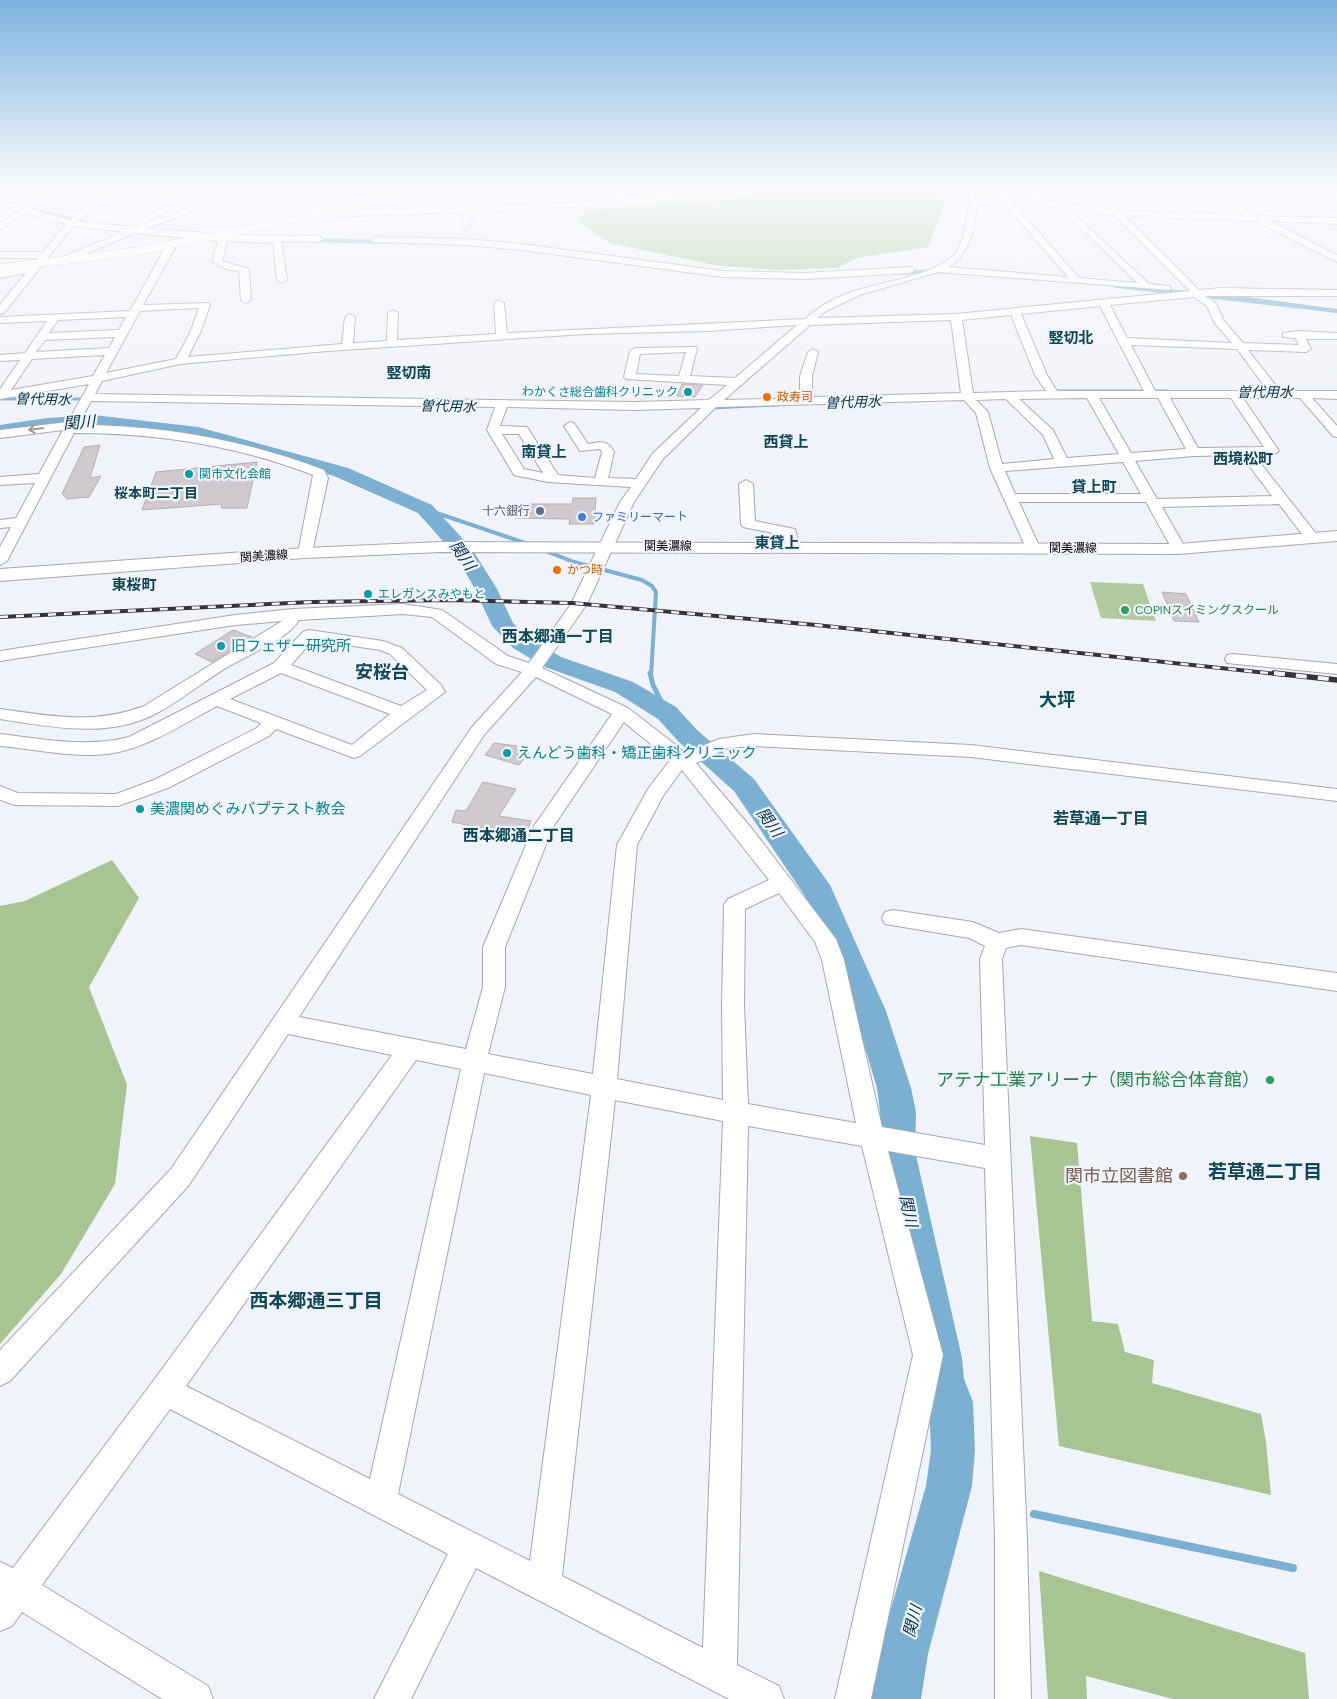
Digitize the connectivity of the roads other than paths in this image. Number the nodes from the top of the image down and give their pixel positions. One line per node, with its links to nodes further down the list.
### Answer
1 (21, 268): 12 (street)
2 (35, 268): 19 (street)
3 (159, 268): 24 (street)
4 (235, 268): 20 (street)
5 (280, 268): 13 (street)
6 (680, 268): 11 (street)
7 (938, 268): 11 (street)
8 (1066, 268): 14 (street)
9 (1127, 268): 15 (street)
10 (1174, 268): 16 (street)
11 (935, 270): 14 (street); 31 (street)
12 (0, 275)
13 (282, 280)
14 (1076, 280): 15 (street)
15 (1146, 286): 16 (street)
16 (1199, 293): 17 (street); 22 (street); 33 (street)
17 (1337, 293)
18 (0, 296): 19 (street)
19 (11, 298): 23 (street)
20 (246, 300)
21 (498, 303): 39 (street)
22 (1104, 304): 25 (street); 40 (street)
23 (0, 311)
24 (135, 311): 27 (street); 32 (street); 48 (street)
25 (1015, 312): 29 (street); 52 (street)
26 (393, 313): 41 (street)
27 (55, 317): 30 (street); 38 (street)
28 (350, 317): 42 (street)
29 (956, 317): 31 (street); 62 (street)
30 (0, 320)
31 (806, 322): 39 (street); 51 (street)
32 (122, 333): 38 (street); 44 (street)
33 (1231, 334): 34 (street); 43 (street)
34 (1248, 334)
35 (1298, 334): 36 (street); 37 (street); 43 (street)
36 (1274, 335)
37 (1337, 336)
38 (42, 337): 46 (street)
39 (502, 337): 41 (street)
40 (1123, 341): 43 (street); 54 (street)
41 (392, 343): 42 (street)
42 (347, 346): 48 (street)
43 (1240, 346): 57 (street)
44 (114, 351): 46 (street); 49 (street)
45 (813, 352): 63 (street)
46 (29, 356): 47 (street); 56 (street)
47 (0, 358)
48 (180, 361): 49 (street)
49 (98, 377): 56 (street); 61 (street)
50 (684, 380): 50 (street); 51 (street)
51 (738, 382): 65 (street)
52 (1054, 394): 53 (street); 60 (street)
53 (1090, 394): 54 (street); 73 (street)
54 (1156, 394): 55 (street); 71 (street)
55 (1234, 394): 57 (street); 72 (street)
56 (1, 395)
57 (1277, 395): 58 (street)
58 (1303, 395): 59 (street); 69 (street)
59 (1337, 395)
60 (1010, 396): 62 (street); 74 (street)
61 (87, 397): 64 (street); 67 (street)
62 (968, 398): 63 (street); 75 (street)
63 (807, 402): 65 (street)
64 (502, 404): 65 (street); 68 (street)
65 (711, 405): 80 (street)
66 (570, 426): 79 (street)
67 (71, 427): 70 (street, one-way to 70); 76 (street); 93 (street)
68 (493, 430): 77 (street); 77 (street)
69 (1337, 433)
70 (0, 434)
71 (1194, 452): 72 (street); 73 (street)
72 (1245, 452): 84 (street)
73 (1127, 457): 74 (street); 83 (street)
74 (1062, 462): 75 (street)
75 (997, 468): 82 (street)
76 (44, 478): 78 (street); 85 (street)
77 (553, 478): 79 (street)
78 (0, 481)
79 (600, 482): 80 (street)
80 (639, 483): 89 (street)
81 (746, 484): 90 (street)
82 (1010, 498): 83 (street); 91 (street)
83 (1151, 500): 84 (street); 92 (street)
84 (1283, 500): 88 (street)
85 (22, 522): 86 (street); 94 (street)
86 (0, 524)
87 (1337, 536): 88 (main road, 関美濃線)
88 (1314, 539): 92 (main road, 関美濃線)
89 (606, 546): 90 (main road, 関美濃線); 93 (main road, 関美濃線); 103 (street)
90 (793, 547): 91 (main road, 関美濃線)
91 (1033, 548): 92 (main road, 関美濃線)
92 (1179, 549)
93 (305, 553): 95 (main road, 関美濃線)
94 (0, 561)
95 (0, 575)
96 (293, 614): 98 (street); 100 (street); 107 (street)
97 (309, 635): 100 (street); 101 (street); 106 (street)
98 (0, 656)
99 (1233, 659): 102 (street)
100 (502, 660): 103 (street)
101 (280, 667): 104 (street); 106 (street)
102 (1337, 669)
103 (532, 671): 105 (street); 117 (street)
104 (216, 700): 108 (street); 109 (street)
105 (622, 712): 110 (street); 119 (street)
106 (403, 713): 108 (street)
107 (0, 714)
108 (272, 723): 111 (street)
109 (0, 740)
110 (688, 758): 112 (street); 113 (street); 120 (street)
111 (0, 792)
112 (1337, 795)
113 (782, 883): 121 (street); 122 (street)
114 (893, 918): 115 (street)
115 (997, 942): 116 (street); 123 (street)
116 (1337, 982)
117 (281, 1023): 118 (street); 124 (street)
118 (409, 1050): 119 (street); 125 (street)
119 (474, 1062): 120 (street); 126 (street)
120 (604, 1086): 121 (street); 128 (street)
121 (736, 1113): 122 (street); 130 (street)
122 (872, 1138): 123 (street); 134 (street)
123 (998, 1159): 135 (street)
124 (0, 1371)
125 (165, 1391): 126 (street); 129 (street)
126 (381, 1501): 127 (street)
127 (469, 1547): 128 (street); 132 (street)
128 (544, 1585): 130 (street)
129 (6, 1594): 131 (street)
130 (719, 1674): 133 (street)
131 (194, 1699)
132 (392, 1699)
133 (766, 1699)
134 (853, 1699)
135 (1013, 1699)

